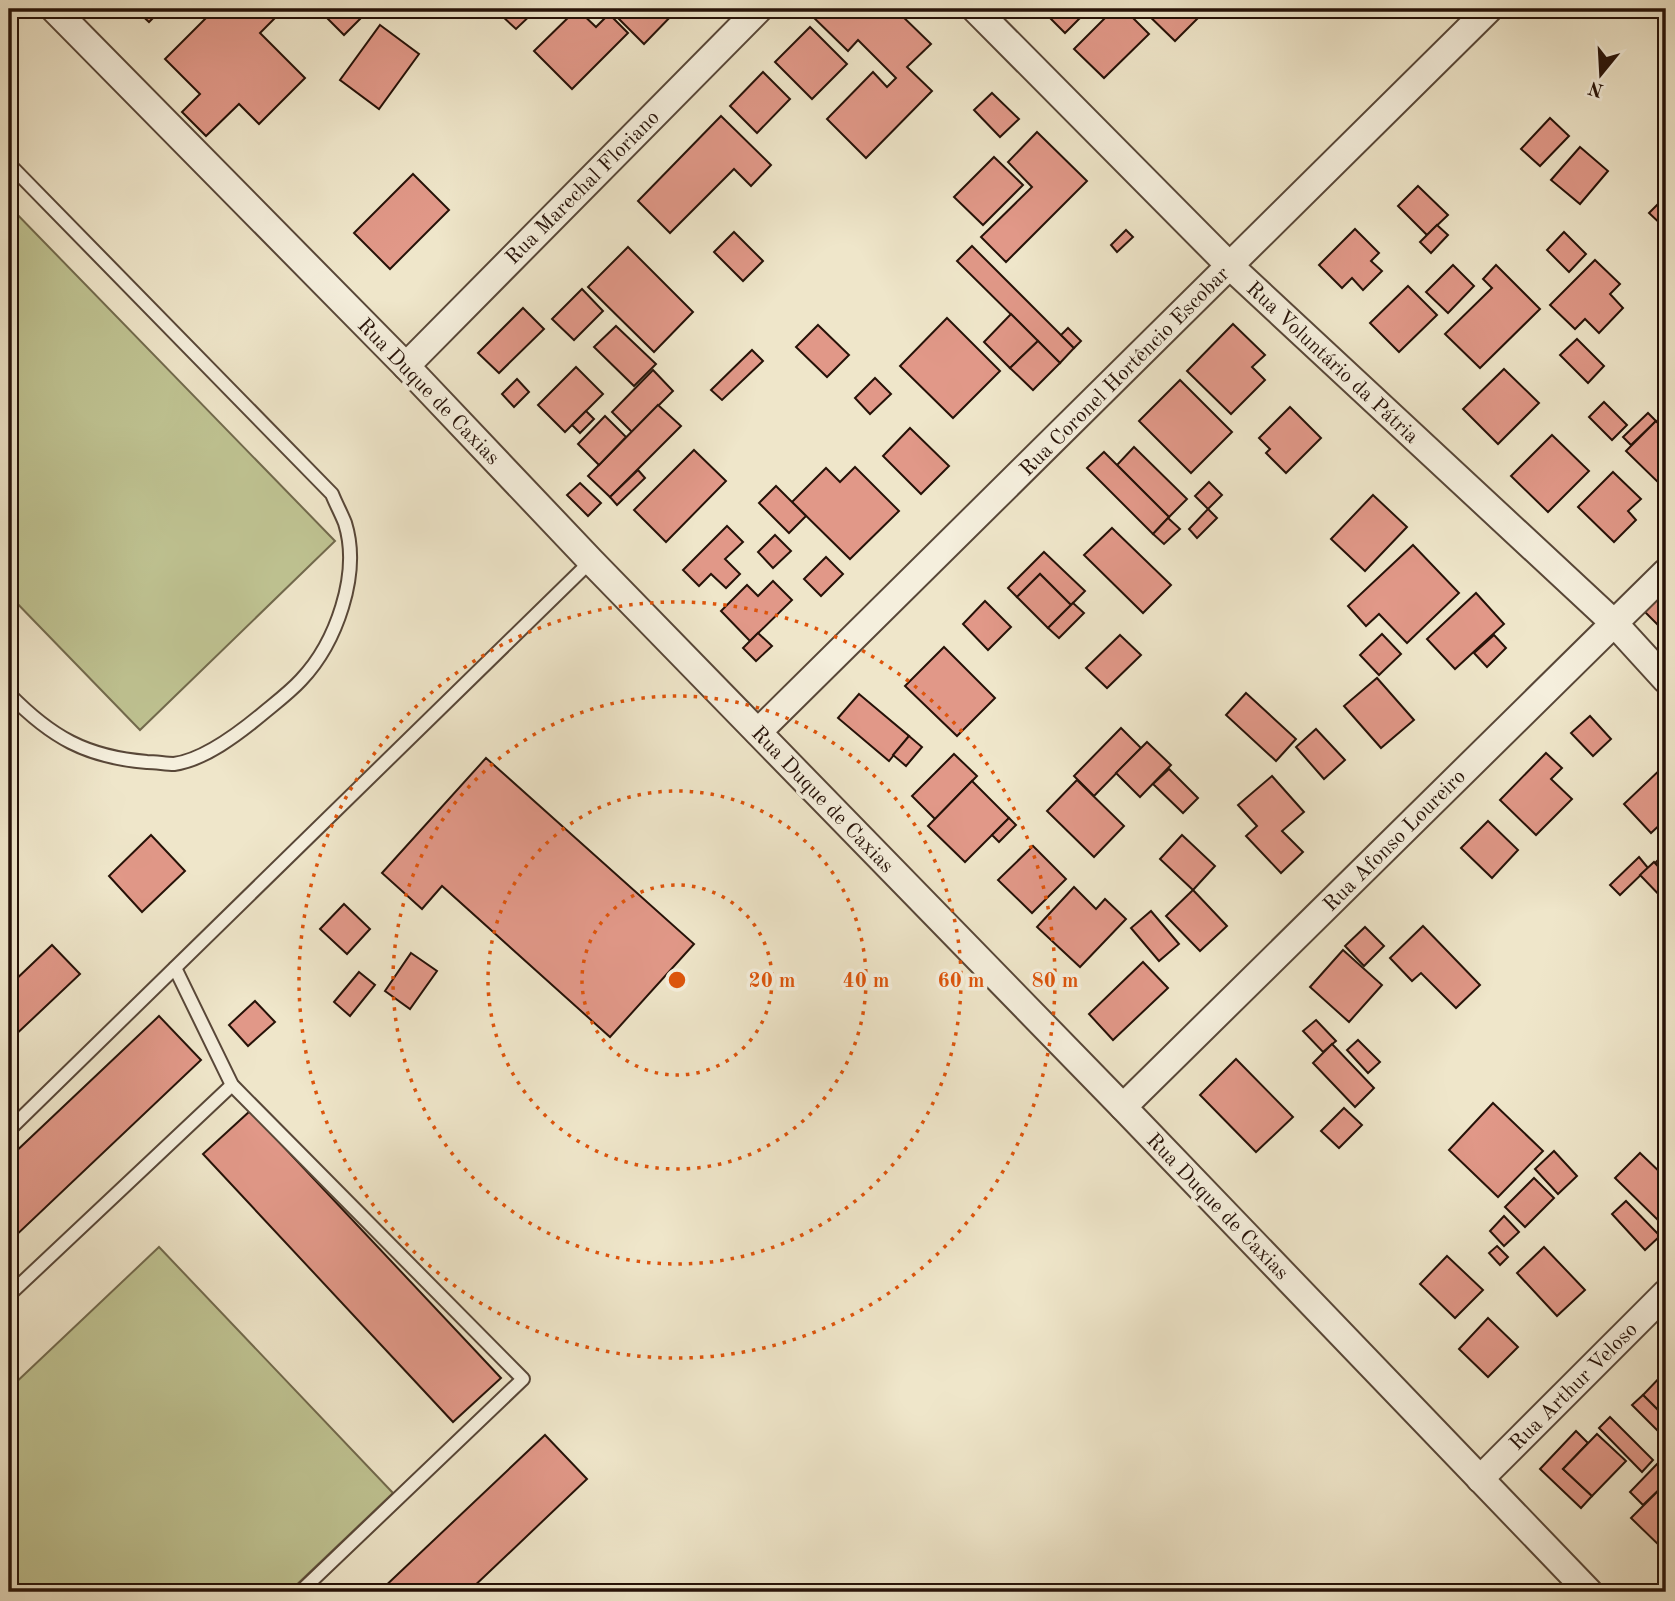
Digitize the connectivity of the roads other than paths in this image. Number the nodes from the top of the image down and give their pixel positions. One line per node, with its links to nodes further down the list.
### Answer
1 (54, 9): 7 (street, Rua Duque de Caxias)
2 (759, 9): 7 (street, Rua Marechal Floriano)
3 (975, 9): 6 (street, Rua Voluntário da Pátria)
4 (1489, 9): 6 (street, Rua Coronel Hortêncio Escobar)
5 (9, 164): 12 (lane)
6 (1230, 266): 10 (street, Rua Voluntário da Pátria); 13 (street, Rua Coronel Hortêncio Escobar)
7 (406, 366): 8 (street, Rua Duque de Caxias)
8 (591, 561): 13 (street, Rua Duque de Caxias); 14 (lane)
9 (1666, 572): 10 (street, Rua Afonso Loureiro)
10 (1614, 624): 11 (street, Rua Voluntário da Pátria); 16 (street, Rua Afonso Loureiro)
11 (1666, 680)
12 (9, 694)
13 (758, 732): 16 (street, Rua Duque de Caxias)
14 (175, 968): 15 (lane); 17 (lane)
15 (232, 1085): 19 (lane); 21 (lane)
16 (1123, 1107): 20 (street, Rua Duque de Caxias)
17 (9, 1130)
18 (1666, 1293): 20 (street, Rua Arthur Veloso)
19 (9, 1295)
20 (1480, 1479): 22 (street, Rua Duque de Caxias)
21 (300, 1592)
22 (1590, 1592)

